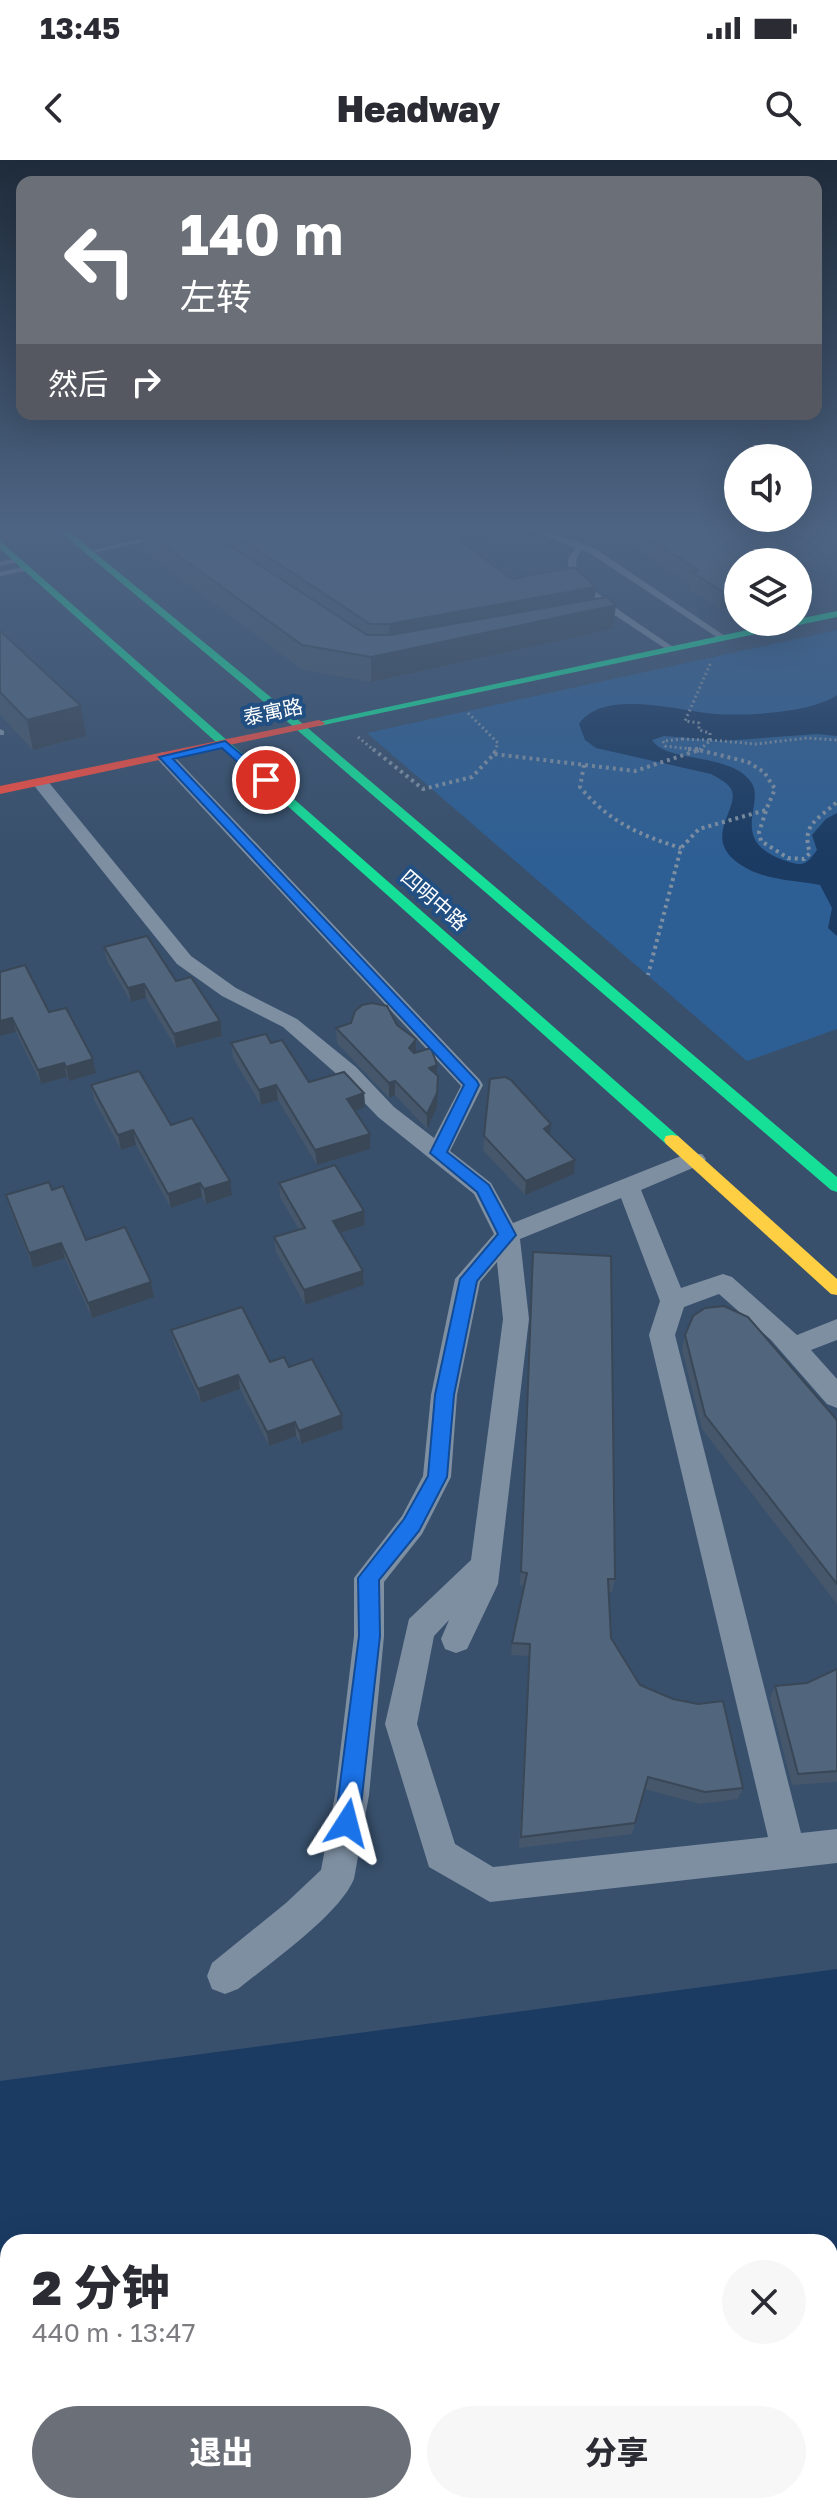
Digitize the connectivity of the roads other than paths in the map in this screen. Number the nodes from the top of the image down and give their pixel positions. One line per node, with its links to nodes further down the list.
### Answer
1 (97, 635): 8 (main road, 四明中路)
2 (189, 635): 6 (main road, 四明中路)
3 (650, 635): 5 (lane)
4 (707, 635): 5 (main road, 泰寓路)
5 (664, 644): 6 (main road, 泰寓路); 7 (main road, 泰寓路)
6 (286, 715): 7 (main road, 四明中路); 8 (main road, 泰寓路)
7 (301, 728): 9 (main road, 泰寓路); 17 (main road, 四明中路)
8 (209, 731): 9 (main road, 四明中路); 11 (main road, 泰寓路)
9 (225, 744): 10 (main road, 泰寓路); 15 (main road, 四明中路)
10 (165, 757): 12 (main road, 泰寓路); 14 (street)
11 (0, 780)
12 (40, 783): 13 (main road, 泰寓路); 14 (street)
13 (0, 790)
14 (438, 1153): 18 (street)
15 (694, 1159): 16 (street); 19 (main road, 四明中路)
16 (628, 1186): 18 (street); 20 (street)
17 (837, 1186)
18 (507, 1235): 24 (street); 28 (street)
19 (837, 1289)
20 (673, 1301): 22 (street); 27 (street)
21 (837, 1329): 22 (street)
22 (793, 1347): 23 (street)
23 (837, 1397)
24 (485, 1566): 25 (street); 27 (street)
25 (456, 1639)
26 (837, 1846): 27 (street)
27 (789, 1852)
28 (225, 1976)

